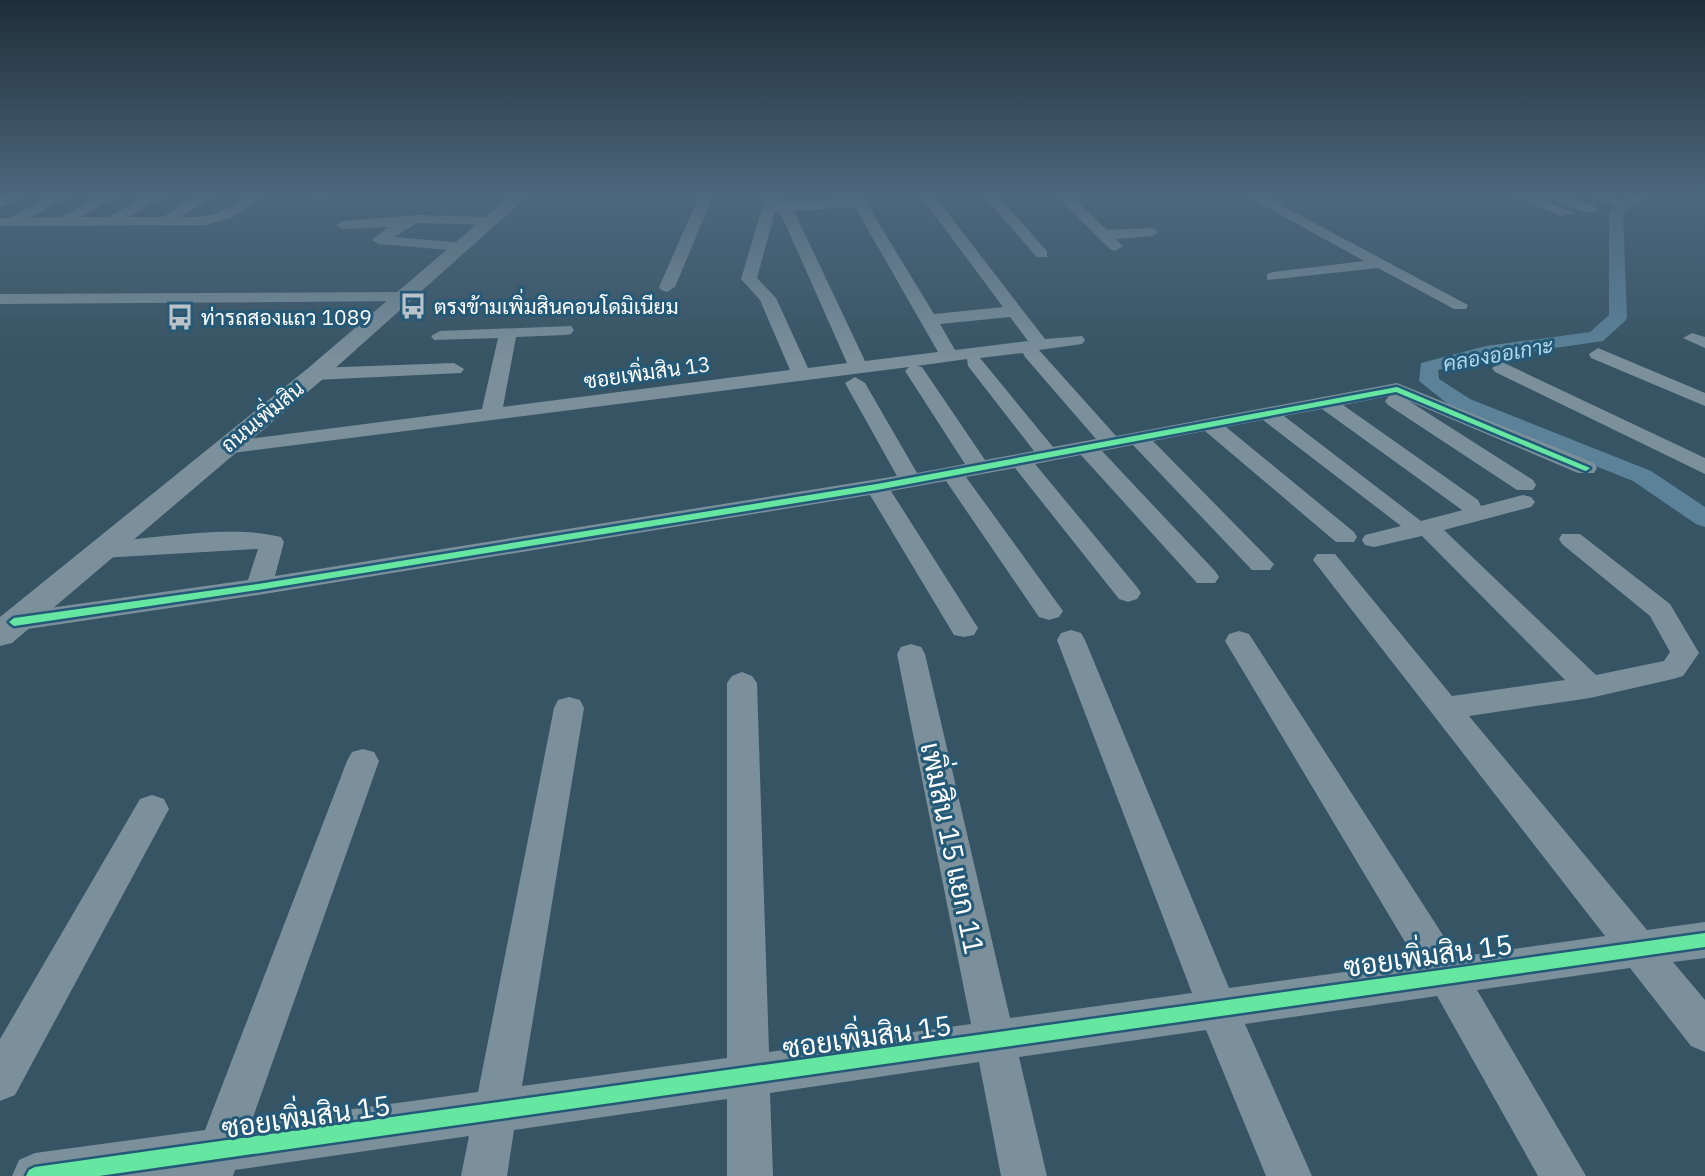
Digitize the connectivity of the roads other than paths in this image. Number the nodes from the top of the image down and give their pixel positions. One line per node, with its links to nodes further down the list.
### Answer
1 (457, 249): 13 (street, ถนนเพิ่มสิน)
2 (683, 249): 12 (street)
3 (760, 249): 27 (street)
4 (797, 249): 29 (street)
5 (886, 249): 17 (street)
6 (968, 249): 16 (street)
7 (1037, 249): 9 (street)
8 (1355, 249): 10 (street)
9 (1042, 254)
10 (1382, 263): 11 (street); 15 (street)
11 (1273, 277)
12 (667, 287)
13 (404, 297): 14 (street); 30 (street, ถนนเพิ่มสิน)
14 (0, 299)
15 (1460, 305)
16 (1015, 311): 17 (street); 38 (street)
17 (928, 320): 22 (street)
18 (565, 330): 19 (street)
19 (508, 332): 20 (street); 35 (street)
20 (440, 336)
21 (1076, 340): 35 (street, ซอยเพิ่มสิน 13)
22 (947, 351)
23 (1598, 354): 32 (street)
24 (975, 362): 41 (street)
25 (1502, 368): 43 (street)
26 (454, 369): 30 (street)
27 (799, 369)
28 (915, 371): 44 (street)
29 (855, 372): 47 (street)
30 (315, 374): 39 (street, ถนนเพิ่มสิน)
31 (1382, 392): 33 (street); 45 (street); 50 (street)
32 (1705, 400)
33 (1326, 403): 34 (street); 49 (street)
34 (1268, 414): 36 (street); 50 (street)
35 (491, 415): 39 (street, ซอยเพิ่มสิน 13)
36 (1209, 425): 37 (street); 68 (street)
37 (1138, 438): 38 (street); 55 (street)
38 (1111, 443): 40 (street)
39 (224, 447): 53 (street, ถนนเพิ่มสิน)
40 (1087, 447): 41 (street); 56 (street)
41 (1048, 455): 42 (street)
42 (1020, 460): 44 (street); 58 (street)
43 (1705, 467)
44 (979, 468): 46 (street)
45 (1586, 468)
46 (951, 473): 47 (street); 59 (street)
47 (911, 481): 48 (street)
48 (877, 487): 57 (street); 61 (street)
49 (1470, 505)
50 (1427, 531): 52 (street); 54 (street); 66 (street)
51 (1571, 539): 66 (street)
52 (1374, 540)
53 (101, 550): 57 (street); 60 (street, ถนนเพิ่มสิน)
54 (1398, 552)
55 (1261, 564)
56 (1206, 577)
57 (258, 587): 60 (street)
58 (1128, 593)
59 (1049, 611)
60 (7, 628)
61 (964, 628)
62 (1072, 640): 74 (street)
63 (1239, 641): 73 (street)
64 (911, 654): 76 (street, เพิ่มสิน 15 แยก 11)
65 (742, 683): 77 (street)
66 (1590, 688): 68 (street)
67 (569, 708): 79 (street)
68 (1446, 708): 72 (street)
69 (363, 761): 80 (street)
70 (152, 809): 78 (street)
71 (1705, 940): 72 (street, ซอยเพิ่มสิน 15)
72 (1637, 949): 73 (street, ซอยเพิ่มสิน 15); 75 (street)
73 (1446, 975): 74 (street, ซอยเพิ่มสิน 15); 86 (street)
74 (1218, 1009): 76 (street, ซอยเพิ่มสิน 15); 85 (street)
75 (1705, 1032)
76 (995, 1042): 77 (street, ซอยเพิ่มสิน 15); 84 (street)
77 (748, 1076): 79 (street, ซอยเพิ่มสิน 15); 83 (street)
78 (0, 1080)
79 (494, 1113): 80 (street, ซอยเพิ่มสิน 15); 82 (street)
80 (215, 1163): 81 (street, ซอยเพิ่มสิน 15)
81 (35, 1176)
82 (484, 1176)
83 (750, 1176)
84 (1024, 1176)
85 (1289, 1176)
86 (1563, 1176)

